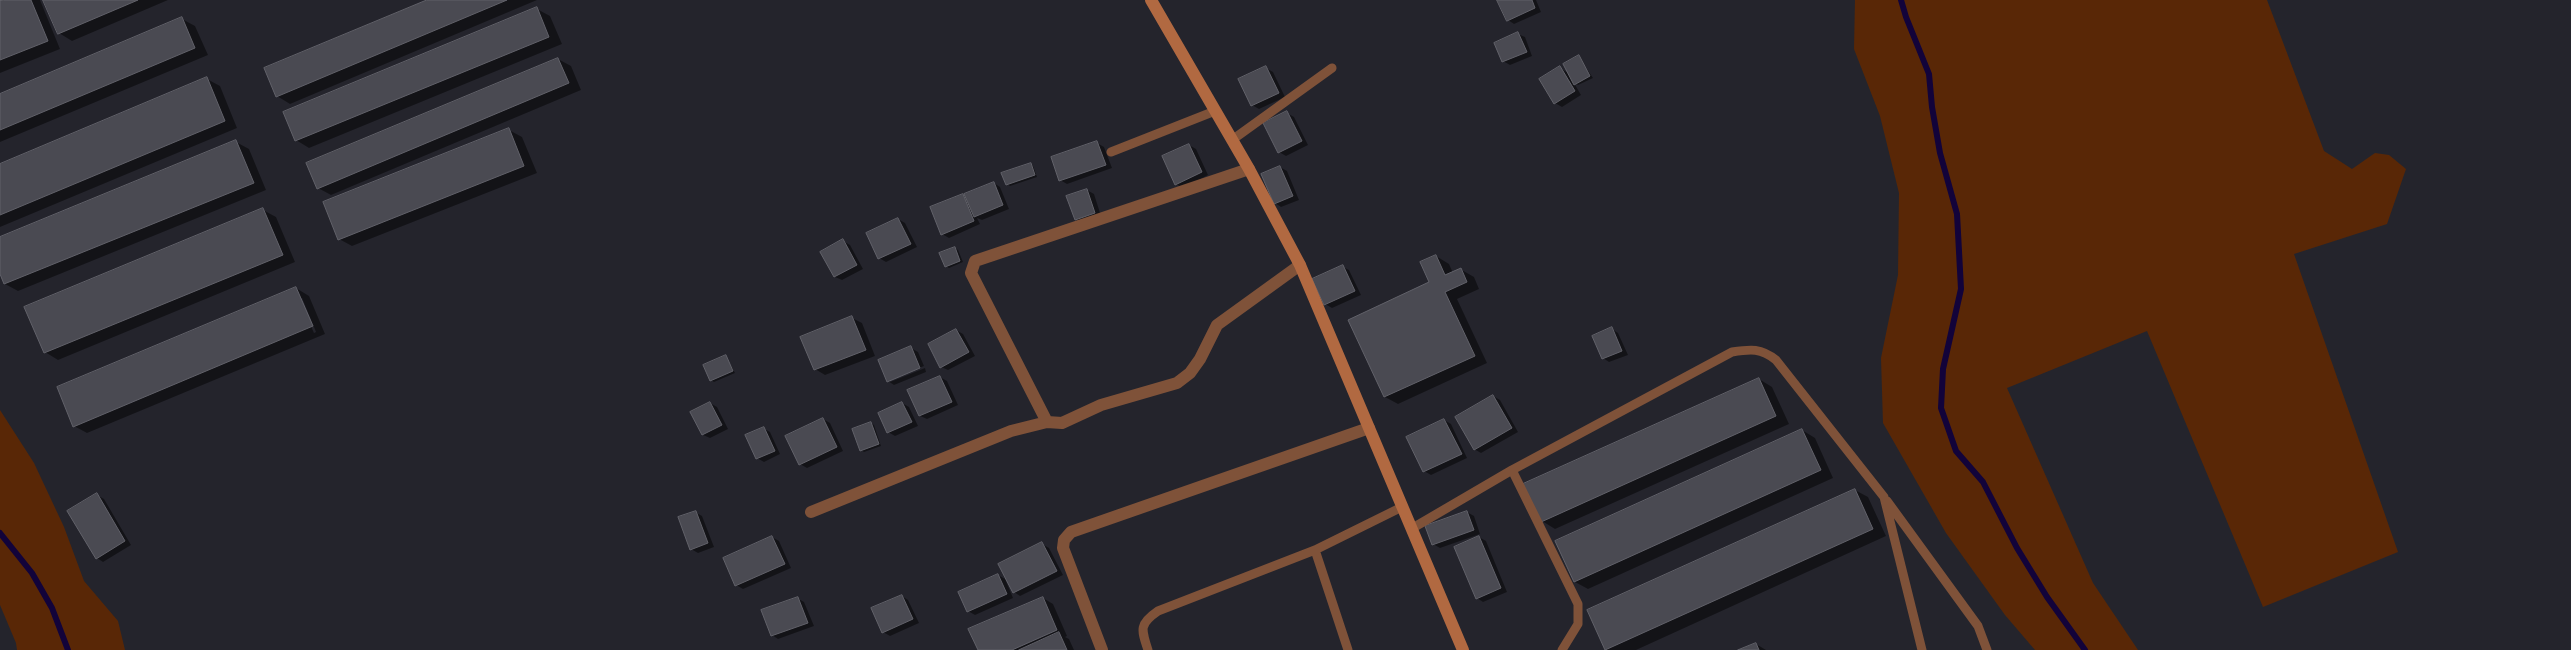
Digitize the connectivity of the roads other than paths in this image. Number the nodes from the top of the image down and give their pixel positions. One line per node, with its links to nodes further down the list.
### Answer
1 (1151, 0): 3 (street)
2 (1332, 68): 4 (lane)
3 (1215, 111): 4 (street); 5 (lane)
4 (1232, 140): 6 (street)
5 (1111, 152)
6 (1249, 169): 7 (street); 8 (street)
7 (1300, 265): 8 (street); 9 (street)
8 (1047, 422): 13 (street)
9 (1369, 428): 12 (street); 16 (street)
10 (1512, 470): 11 (lane); 14 (lane); 20 (lane)
11 (1884, 497): 21 (lane); 22 (lane)
12 (1402, 507): 14 (street); 15 (lane)
13 (811, 512)
14 (1411, 529): 19 (street)
15 (1316, 550): 17 (lane); 18 (lane)
16 (1102, 650)
17 (1148, 650)
18 (1348, 650)
19 (1463, 650)
20 (1562, 650)
21 (1922, 650)
22 (1986, 650)

